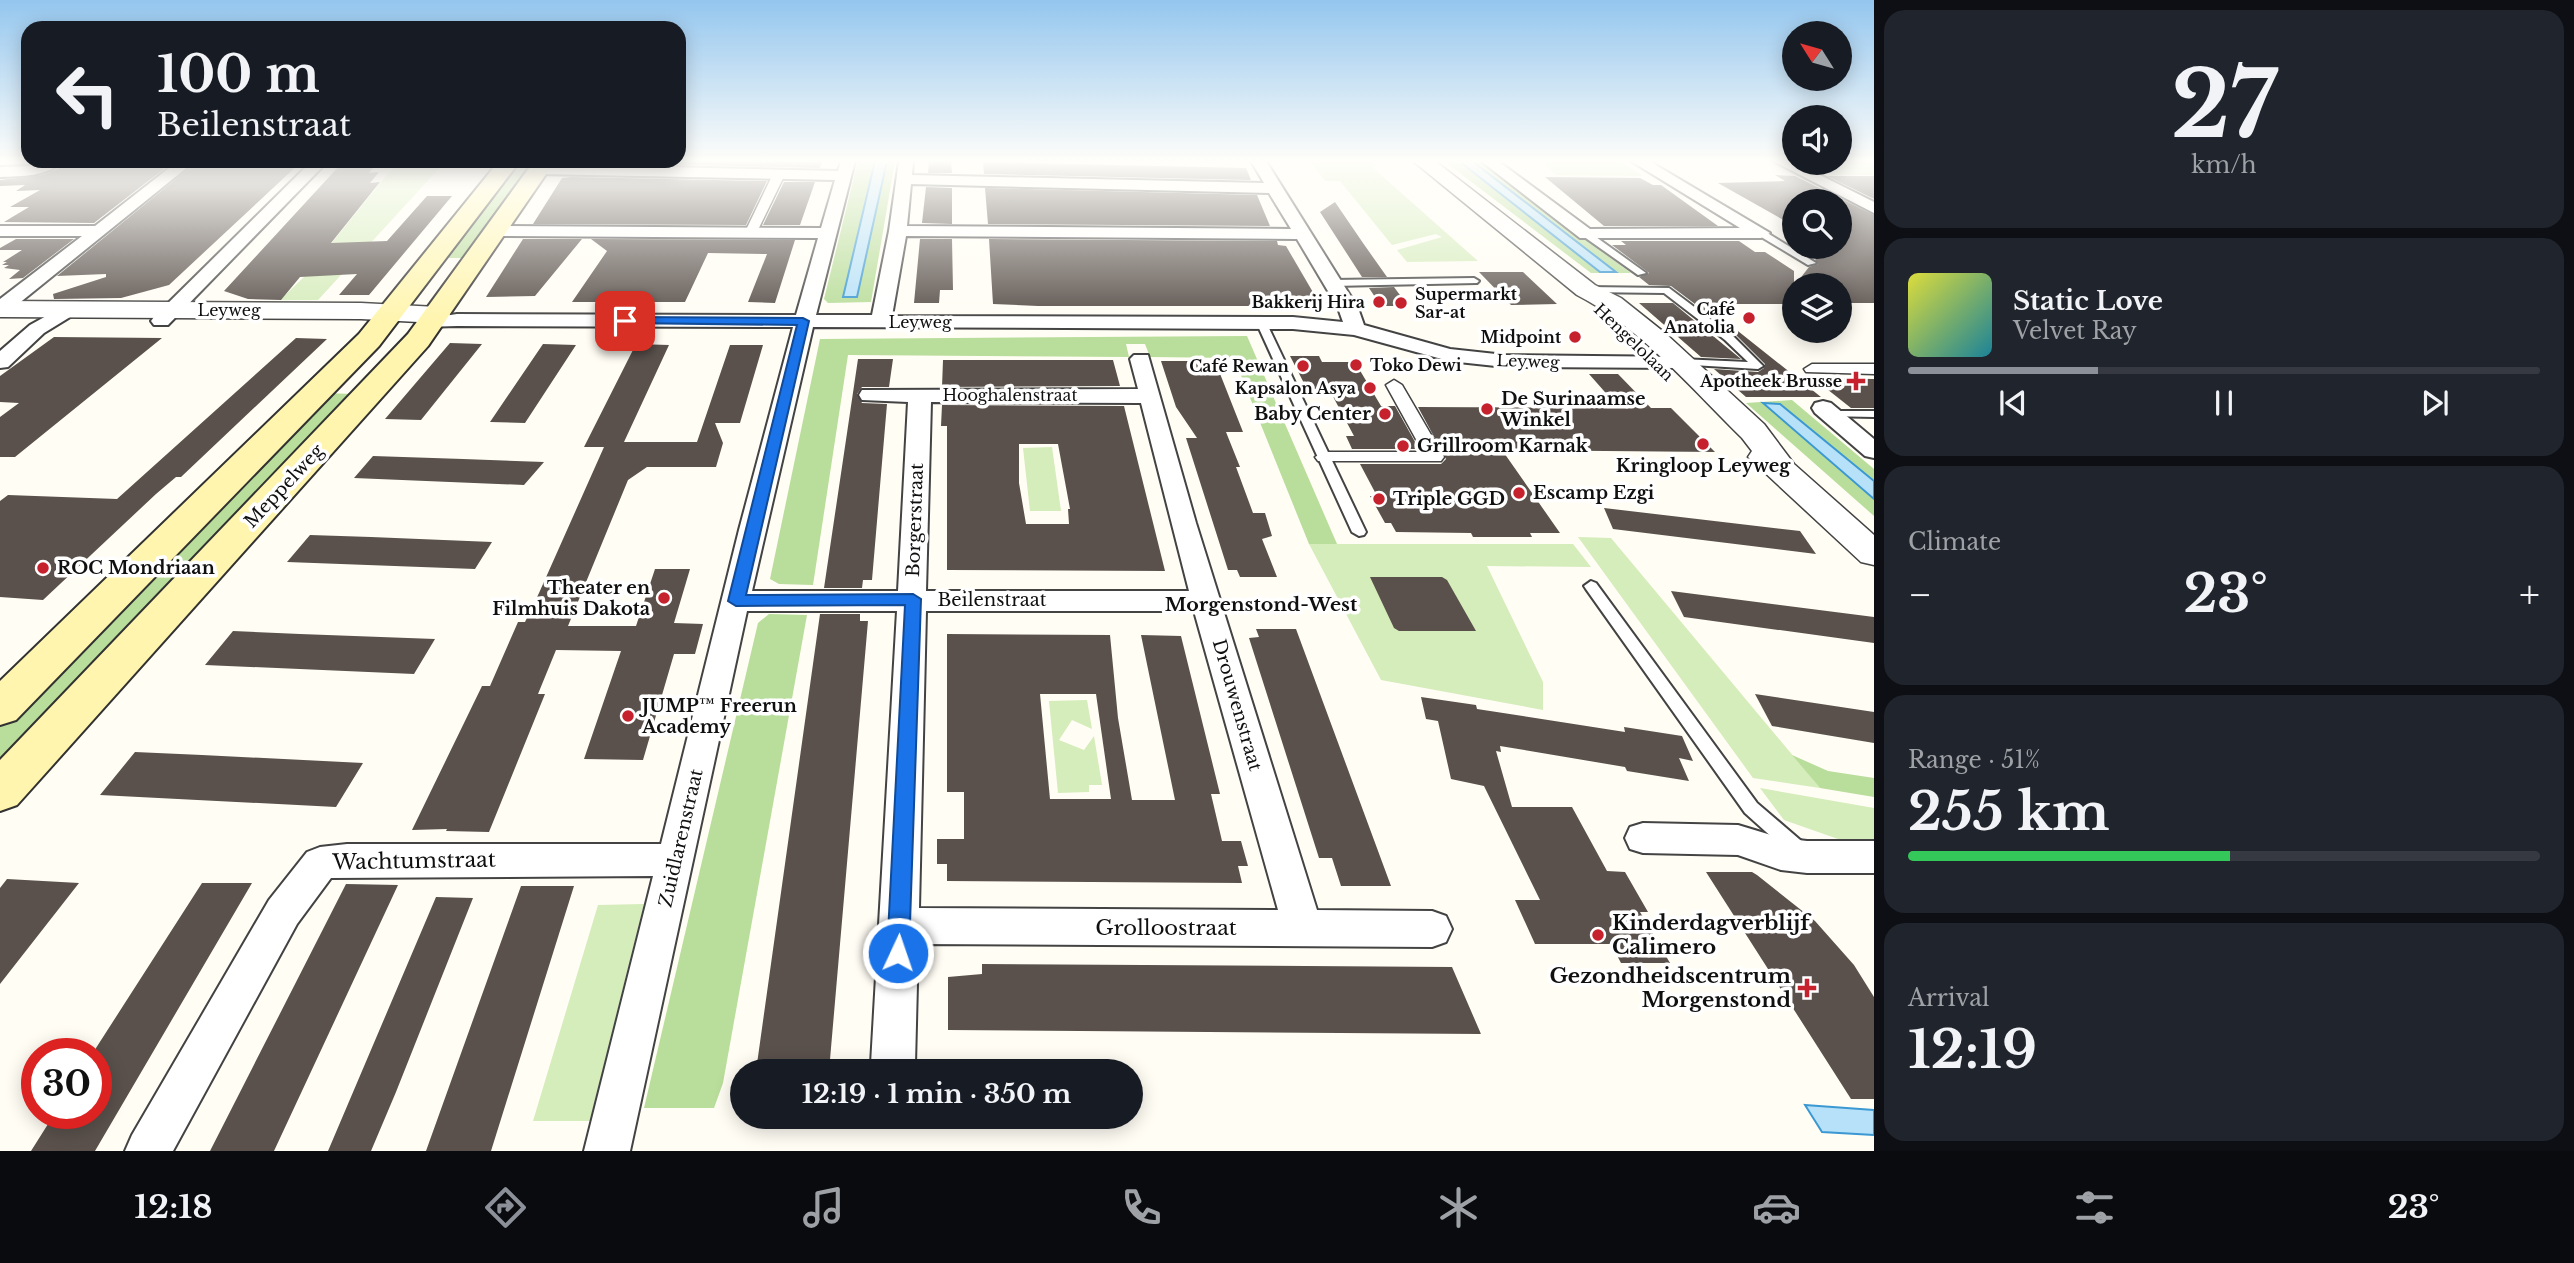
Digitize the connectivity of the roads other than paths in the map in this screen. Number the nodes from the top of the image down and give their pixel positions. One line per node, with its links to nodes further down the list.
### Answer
1 (120, 215): 14 (street)
2 (268, 215): 28 (street)
3 (468, 215): 29 (main road)
4 (508, 215): 15 (main road, Meppelweg)
5 (759, 215): 16 (street)
6 (833, 215): 17 (street, Zuidlarenstraat)
7 (900, 215): 12 (street)
8 (1291, 215): 19 (street)
9 (1491, 215): 25 (street, Hengelolaan)
10 (1560, 215): 20 (street)
11 (1729, 215): 18 (street)
12 (898, 230): 19 (street); 33 (street)
13 (0, 231): 14 (street)
14 (100, 231): 26 (street)
15 (497, 231): 16 (street); 30 (main road, Meppelweg)
16 (751, 232): 17 (street)
17 (828, 233): 32 (street, Zuidlarenstraat)
18 (1760, 233): 20 (street); 21 (lane)
19 (1302, 234): 24 (street)
20 (1586, 234): 22 (lane)
21 (1811, 263)
22 (1641, 273)
23 (1474, 281): 24 (lane)
24 (1332, 283): 35 (street)
25 (1586, 290): 37 (street, Hengelolaan); 37 (lane, Leyweg)
26 (0, 309): 27 (street, Leyweg)
27 (60, 315): 28 (street, Leyweg); 31 (street, Leyweg); 38 (street)
28 (167, 316): 29 (street, Leyweg)
29 (387, 318): 30 (street, Leyweg); 55 (main road)
30 (442, 319): 32 (street, Leyweg); 56 (main road, Meppelweg)
31 (0, 320)
32 (803, 321): 33 (street, Leyweg); 53 (street, Zuidlarenstraat)
33 (881, 322): 34 (street, Leyweg)
34 (1262, 324): 35 (street, Leyweg); 48 (lane)
35 (1355, 329): 37 (street, Leyweg)
36 (1140, 359): 44 (street, Drouwenstraat)
37 (1661, 361): 50 (street, Hengelolaan)
38 (0, 362)
39 (1812, 369): 40 (street)
40 (1874, 369)
41 (1394, 385): 48 (street)
42 (870, 395): 43 (street, Hooghalenstraat)
43 (920, 395): 44 (street, Hooghalenstraat); 52 (street, Borgerstraat)
44 (1149, 396): 54 (street, Drouwenstraat)
45 (1826, 411): 46 (lane); 47 (street)
46 (1874, 414)
47 (1874, 451)
48 (1324, 457): 49 (lane)
49 (1359, 532)
50 (1874, 554)
51 (1591, 586): 58 (lane)
52 (913, 599): 53 (street, Beilenstraat); 54 (street, Beilenstraat); 61 (street, Borgerstraat)
53 (736, 601): 60 (street, Zuidlarenstraat)
54 (1206, 601): 62 (street, Drouwenstraat)
55 (0, 708)
56 (0, 791)
57 (1643, 838): 58 (street)
58 (1807, 857): 59 (street)
59 (1874, 857)
60 (676, 860): 65 (street, Wachtumstraat); 66 (street, Zuidlarenstraat)
61 (900, 926): 62 (street, Grolloostraat); 64 (street, Borgerstraat)
62 (1303, 929): 63 (street, Grolloostraat)
63 (1432, 929)
64 (893, 1059)
65 (148, 1151)
66 (607, 1151)

